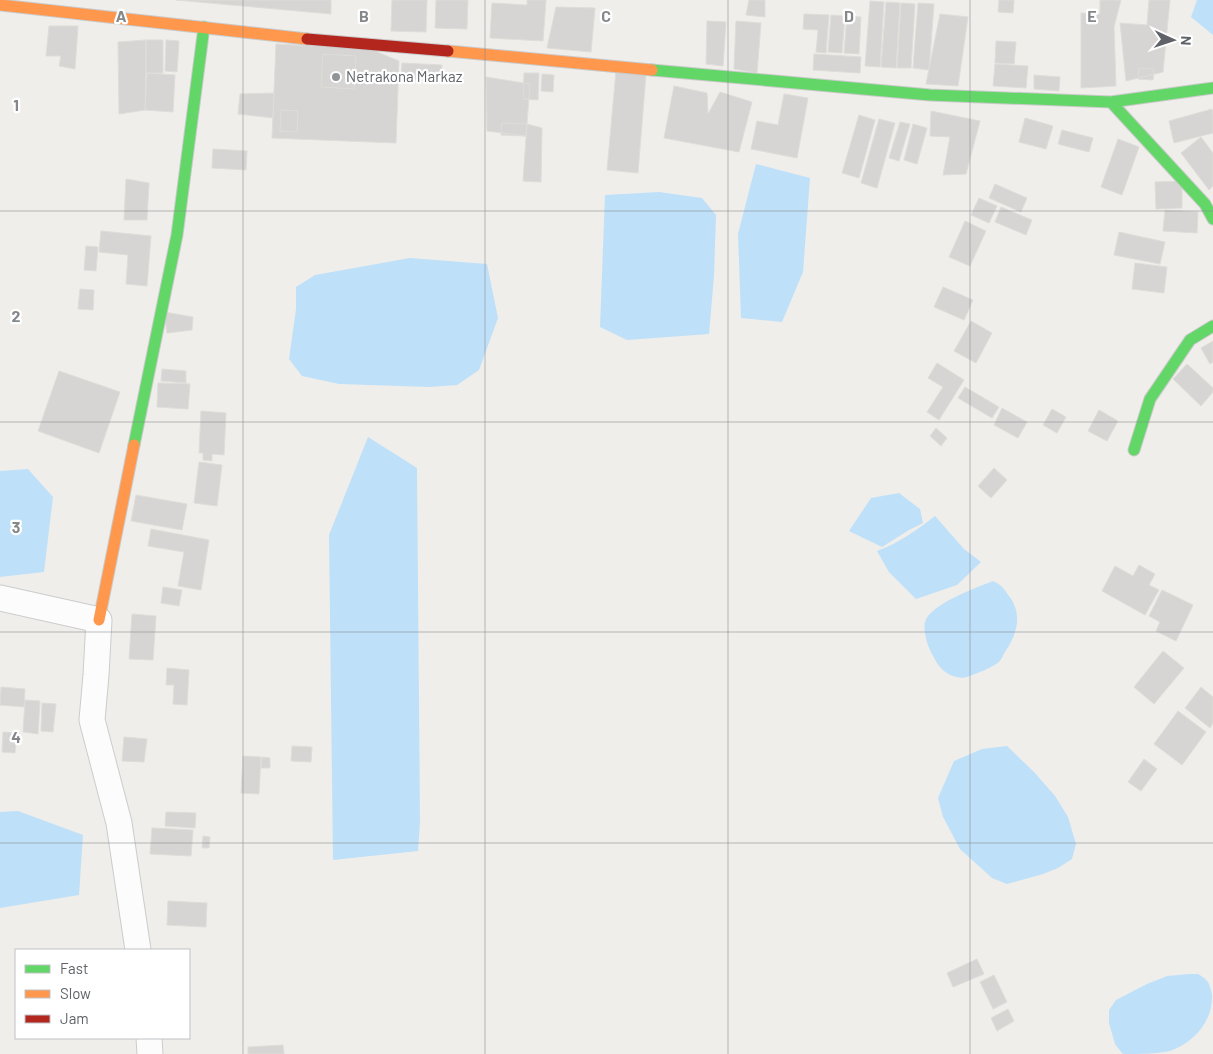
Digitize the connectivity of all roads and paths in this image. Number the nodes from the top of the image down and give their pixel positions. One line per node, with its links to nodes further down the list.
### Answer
1 (0, 5): 2 (main road)
2 (204, 27): 4 (main road); 9 (main road)
3 (1213, 88): 4 (main road)
4 (1111, 102): 5 (main road)
5 (1213, 219)
6 (1213, 326): 7 (main road)
7 (1134, 450)
8 (0, 598): 9 (street)
9 (99, 620): 10 (street)
10 (138, 949)
11 (149, 1039): 12 (street)
12 (150, 1054)

